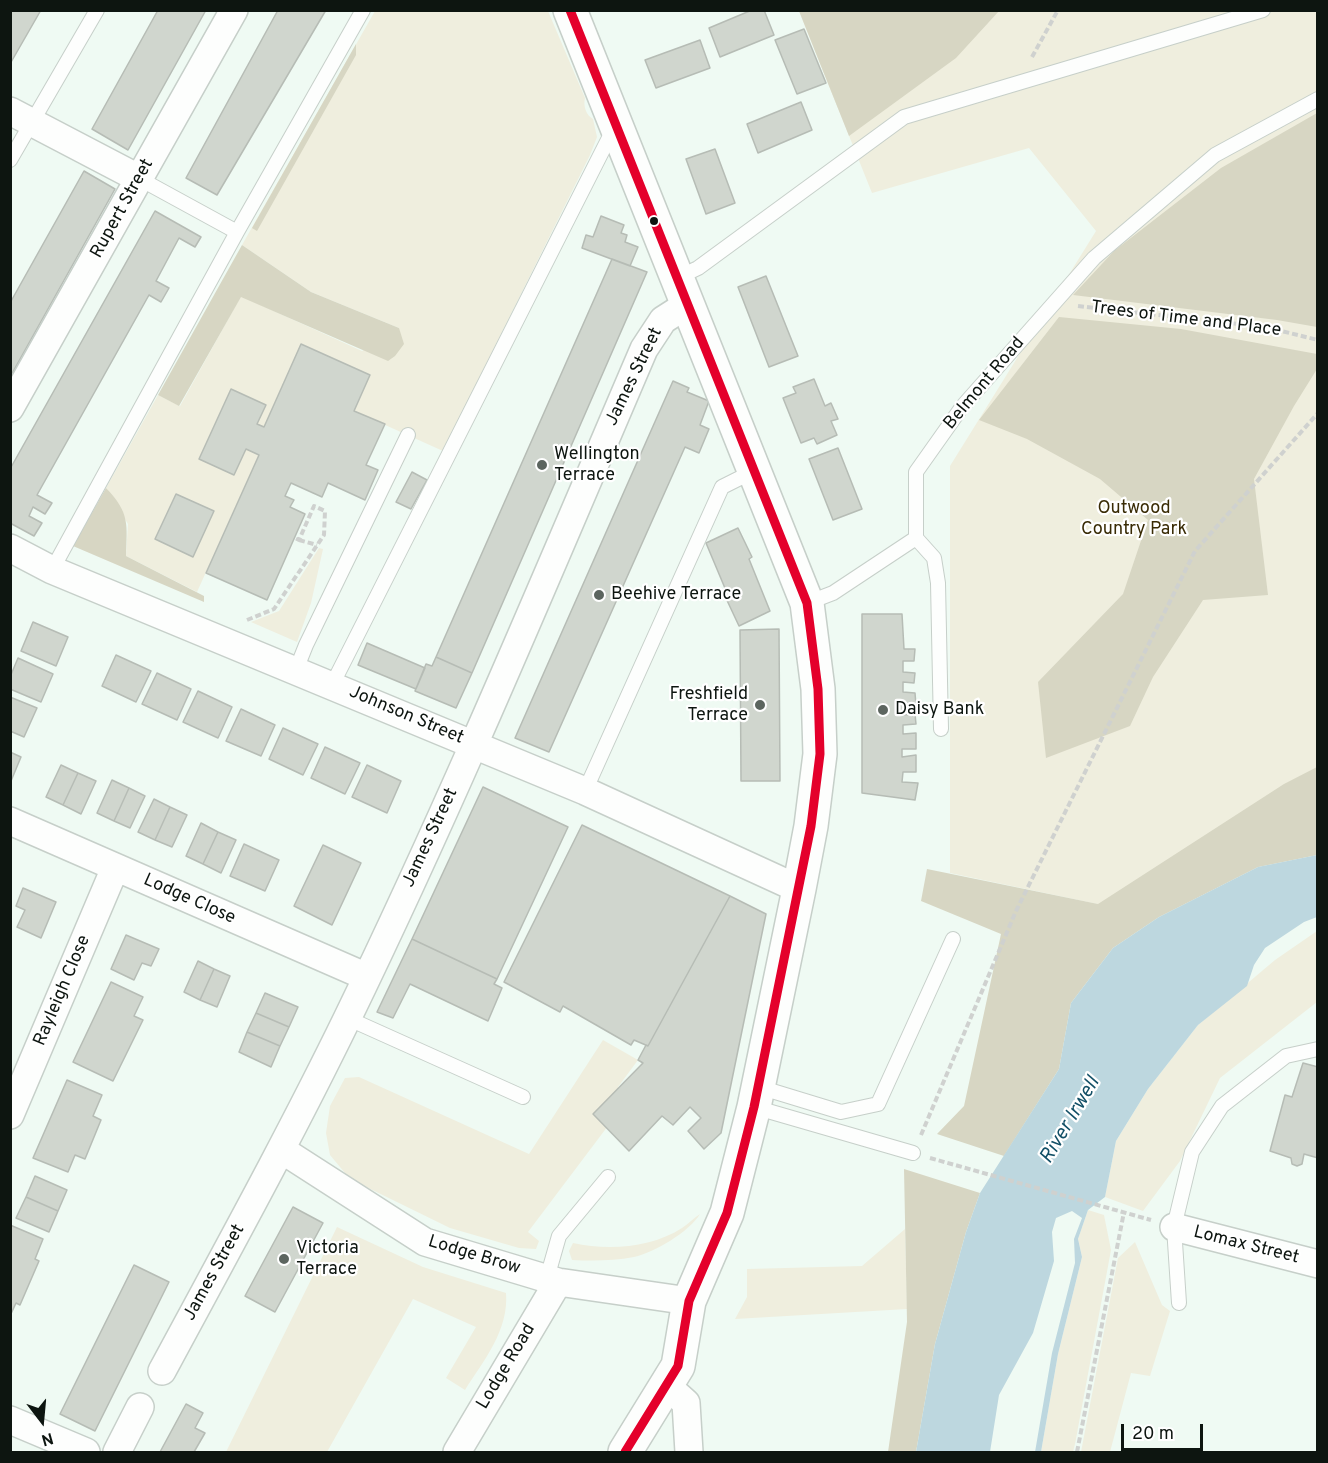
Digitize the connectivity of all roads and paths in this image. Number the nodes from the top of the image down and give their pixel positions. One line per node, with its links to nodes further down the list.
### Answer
1 (96, 10): 9 (lane)
2 (234, 10): 12 (street, Rupert Street)
3 (363, 10): 13 (lane)
4 (570, 10): 10 (street)
5 (1058, 10): 7 (path)
6 (1263, 10): 7 (lane, James Street)
7 (1019, 82): 14 (lane, James Street)
8 (1317, 99): 15 (lane, Belmont Road)
9 (21, 116): 11 (lane); 12 (street)
10 (615, 125): 14 (street); 28 (lane)
11 (10, 160)
12 (140, 179): 13 (lane); 17 (street, Rupert Street)
13 (237, 232): 24 (lane)
14 (682, 291): 20 (street); 30 (street, James Street)
15 (1054, 303): 16 (path, Trees of Time and Place); 21 (lane, Belmont Road)
16 (1317, 340)
17 (10, 408)
18 (1317, 413): 43 (path)
19 (408, 435): 27 (lane)
20 (754, 471): 25 (street); 31 (lane)
21 (916, 538): 25 (lane); 29 (lane)
22 (317, 545): 22 (path); 26 (path)
23 (10, 548): 24 (street, Johnson Street)
24 (52, 570): 27 (street, Johnson Street)
25 (807, 603): 34 (street)
26 (247, 620)
27 (296, 670): 28 (street, Johnson Street)
28 (332, 685): 30 (street, Johnson Street)
29 (941, 729)
30 (474, 745): 31 (street, Johnson Street); 36 (street, James Street)
31 (585, 791): 34 (street, Johnson Street)
32 (10, 821): 33 (street, Lodge Close)
33 (115, 868): 36 (street, Lodge Close); 41 (street, Rayleigh Close)
34 (799, 889): 40 (street)
35 (953, 939): 40 (lane)
36 (367, 977): 37 (street, James Street)
37 (348, 1018): 39 (lane); 42 (street, James Street)
38 (1317, 1049): 47 (lane)
39 (523, 1097)
40 (755, 1097): 43 (lane); 50 (street)
41 (10, 1115)
42 (282, 1150): 49 (street, Lodge Brow); 52 (street, James Street)
43 (913, 1153)
44 (939, 1161): 46 (path)
45 (608, 1177): 49 (lane)
46 (1124, 1211): 47 (path); 61 (path)
47 (1174, 1227): 48 (street, Lomax Street); 51 (lane)
48 (1317, 1264)
49 (552, 1280): 50 (street, Lodge Brow); 58 (street, Lodge Road)
50 (689, 1301): 53 (street)
51 (1179, 1303)
52 (162, 1371)
53 (666, 1385): 59 (street); 60 (street)
54 (140, 1407): 57 (street)
55 (10, 1420): 56 (street)
56 (86, 1452)
57 (117, 1452)
58 (457, 1452)
59 (625, 1452)
60 (689, 1452)
61 (1077, 1452)

